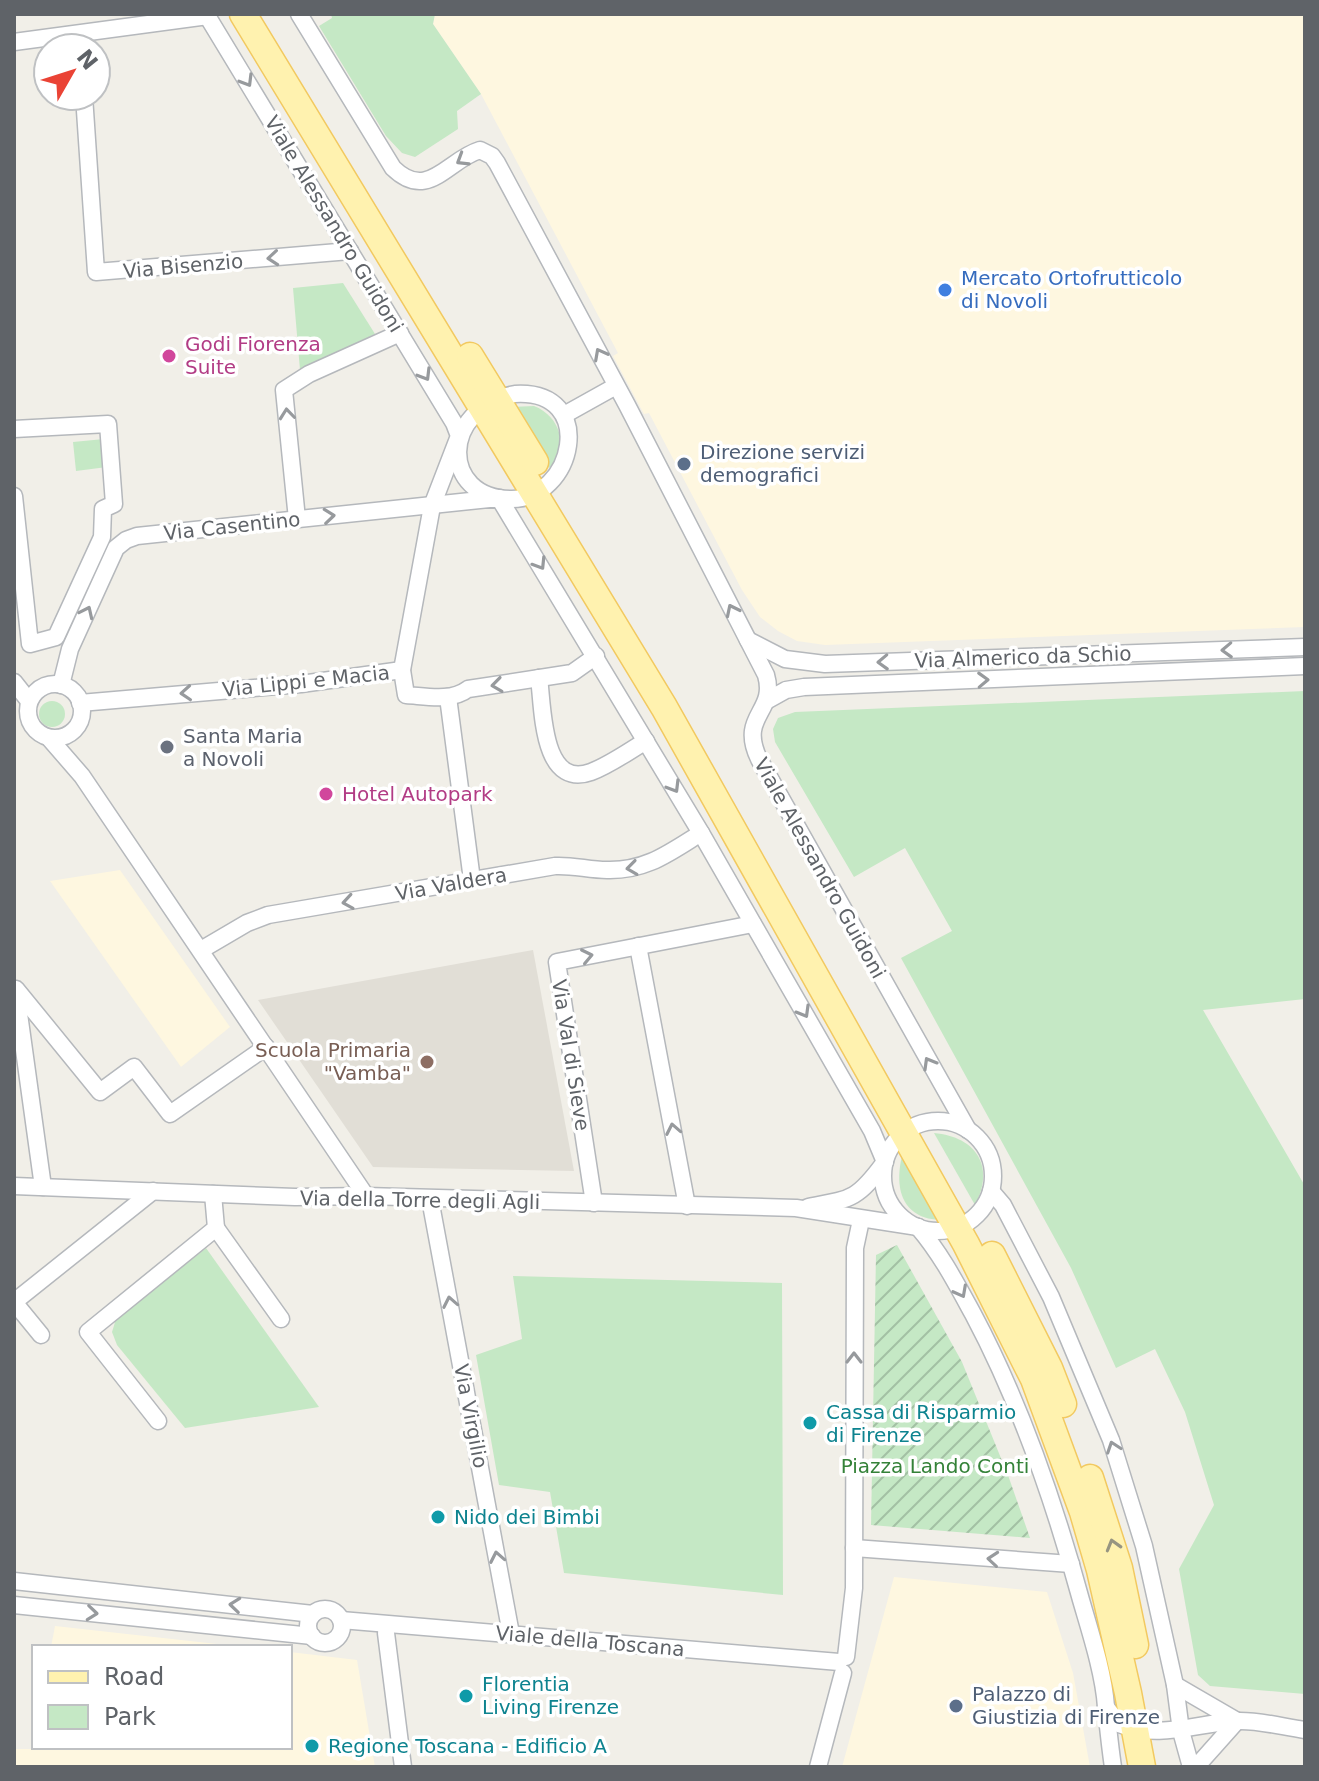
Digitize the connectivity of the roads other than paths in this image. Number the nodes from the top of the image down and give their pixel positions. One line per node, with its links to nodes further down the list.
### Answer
1 (243, 14): 10 (main road, Viale Alessandro Guidoni)
2 (263, 14): 10 (main road, Viale Alessandro Guidoni)
3 (299, 14): 9 (street, one-way to 3)
4 (207, 15): 5 (street); 7 (street, Viale Alessandro Guidoni, one-way to 7)
5 (112, 34)
6 (85, 112): 7 (street, Via Bisenzio, one-way to 6)
7 (350, 251): 8 (street, Viale Alessandro Guidoni)
8 (400, 333): 13 (street, Viale Alessandro Guidoni, one-way to 13); 18 (street, one-way to 8)
9 (616, 386): 11 (street); 19 (street, one-way to 9)
10 (488, 404): 11 (street); 13 (street); 14 (main road, Viale Alessandro Guidoni)
11 (564, 415): 14 (street)
12 (14, 429): 15 (street)
13 (459, 436): 16 (street, Viale Alessandro Guidoni); 17 (street)
14 (540, 488): 16 (street); 43 (main road, Viale Alessandro Guidoni)
15 (14, 496)
16 (499, 498): 17 (street, Via Casentino); 21 (street, Viale Alessandro Guidoni, one-way to 21)
17 (436, 505): 18 (street, Via Casentino, one-way to 17); 23 (street)
18 (297, 519): 26 (street, Via Casentino, one-way to 18)
19 (747, 639): 20 (street, Via Almerico da Schio, one-way to 19); 28 (street)
20 (1305, 647)
21 (596, 656): 24 (street, Via Lippi e Macia); 34 (street, Viale Alessandro Guidoni)
22 (1305, 666): 28 (street, Via Almerico da Schio, one-way to 22)
23 (402, 670): 27 (street, Via Lippi e Macia); 30 (street, Via Lippi e Macia, one-way to 30)
24 (539, 678): 27 (street, Via Lippi e Macia, one-way to 27); 34 (street)
25 (14, 682): 29 (street)
26 (61, 685): 29 (street); 30 (street)
27 (448, 697): 37 (street)
28 (768, 700): 44 (street, Viale Alessandro Guidoni, one-way to 28)
29 (29, 701): 31 (street)
30 (80, 703): 32 (street)
31 (22, 721): 33 (street)
32 (76, 728): 33 (street); 35 (street)
33 (49, 738): 35 (street)
34 (646, 741): 36 (street, Viale Alessandro Guidoni, one-way to 36)
35 (82, 776): 40 (street)
36 (701, 833): 37 (street, Via Valdera, one-way to 37); 38 (street, Viale Alessandro Guidoni)
37 (472, 880): 40 (street, Via Valdera, one-way to 40)
38 (753, 924): 39 (street, Via Val di Sieve); 45 (street, Viale Alessandro Guidoni, one-way to 45)
39 (638, 946): 53 (street, Via Val di Sieve, one-way to 39); 54 (street, one-way to 39)
40 (201, 950): 42 (street)
41 (15, 984): 42 (street); 47 (street)
42 (266, 1047): 51 (street)
43 (912, 1128): 44 (street); 45 (street); 57 (main road, Viale Alessandro Guidoni)
44 (968, 1130): 49 (street, Viale Alessandro Guidoni)
45 (885, 1162): 55 (street, Via della Torre degli Agli); 58 (street, Viale Alessandro Guidoni)
46 (14, 1186): 47 (street, Via della Torre degli Agli)
47 (43, 1187): 48 (street, Via della Torre degli Agli)
48 (153, 1191): 50 (street, Via della Torre degli Agli); 60 (street)
49 (991, 1191): 57 (street); 74 (street, Viale Alessandro Guidoni, one-way to 49)
50 (213, 1194): 51 (street, Via della Torre degli Agli); 59 (street)
51 (366, 1196): 52 (street, Via della Torre degli Agli)
52 (430, 1199): 53 (street, Via della Torre degli Agli); 71 (street, Via Virgilio, one-way to 52)
53 (594, 1203): 54 (street, Via della Torre degli Agli)
54 (687, 1206): 55 (street, Via della Torre degli Agli)
55 (796, 1208): 56 (street, Via della Torre degli Agli)
56 (861, 1220): 58 (street, Via della Torre degli Agli); 64 (street, one-way to 56)
57 (965, 1223): 58 (street); 77 (main road, Viale Alessandro Guidoni)
58 (918, 1227): 65 (street, Viale Alessandro Guidoni, one-way to 65)
59 (216, 1228): 61 (street); 63 (street)
60 (14, 1302): 62 (street)
61 (281, 1319)
62 (41, 1335)
63 (158, 1421)
64 (854, 1548): 65 (street, one-way to 64); 73 (street)
65 (1071, 1564): 75 (street, Viale Alessandro Guidoni)
66 (14, 1581): 68 (street, Viale della Toscana, one-way to 66)
67 (14, 1605): 72 (street, Viale della Toscana, one-way to 72)
68 (313, 1614): 69 (street, Viale della Toscana); 72 (street)
69 (341, 1624): 70 (street, Viale della Toscana); 71 (street, Viale della Toscana); 72 (street, Viale della Toscana)
70 (386, 1633): 73 (street, Viale della Toscana); 80 (street)
71 (511, 1634): 73 (street, Viale della Toscana)
72 (312, 1636)
73 (842, 1665): 81 (street)
74 (1175, 1685): 76 (street); 79 (street, Viale Alessandro Guidoni)
75 (1106, 1707): 77 (street); 82 (street, Viale Alessandro Guidoni)
76 (1237, 1721): 78 (street); 79 (street); 85 (street)
77 (1143, 1729): 79 (street); 83 (main road, Viale Alessandro Guidoni); 84 (main road, Viale Alessandro Guidoni)
78 (1305, 1730)
79 (1181, 1731): 85 (street, Viale Alessandro Guidoni)
80 (403, 1767)
81 (818, 1767)
82 (1113, 1767)
83 (1142, 1767)
84 (1160, 1767)
85 (1193, 1767)

